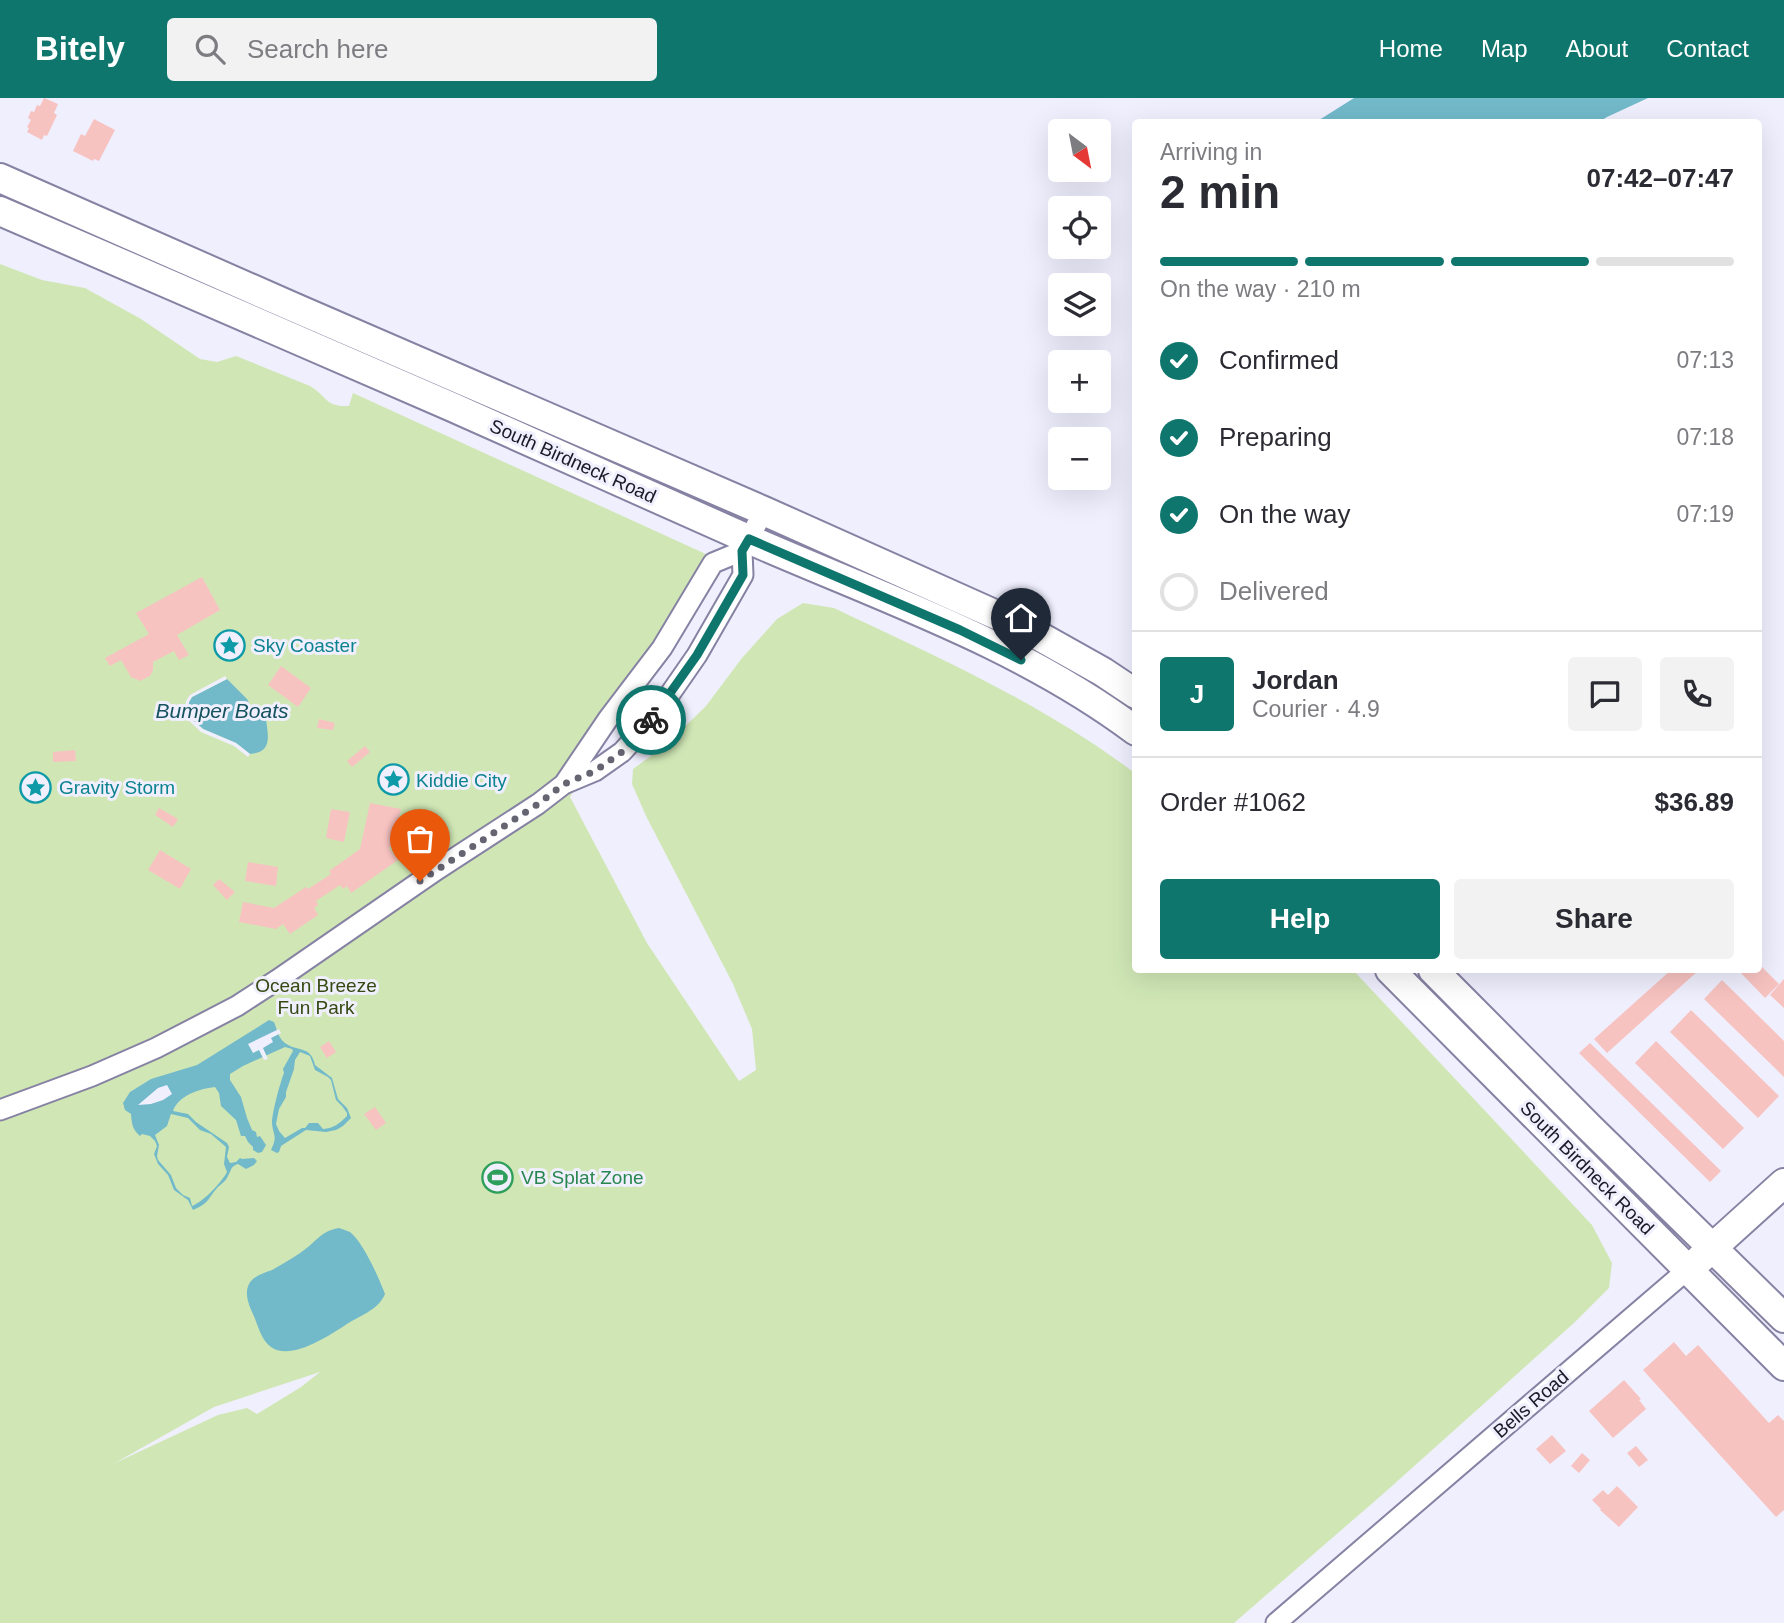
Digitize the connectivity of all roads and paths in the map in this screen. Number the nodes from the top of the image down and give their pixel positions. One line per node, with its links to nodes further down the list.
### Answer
1 (0, 178): 3 (main road, South Birdneck Road)
2 (0, 211): 4 (main road, South Birdneck Road)
3 (764, 511): 4 (street); 5 (main road, South Birdneck Road)
4 (746, 545): 6 (main road, South Birdneck Road); 7 (street); 7 (street)
5 (1132, 691)
6 (1132, 728)
7 (564, 784): 10 (street)
8 (1393, 973): 13 (main road, South Birdneck Road)
9 (1436, 973): 12 (main road, South Birdneck Road)
10 (0, 1110)
11 (1784, 1183): 12 (main road, Bells Road)
12 (1713, 1248): 13 (main road, Bells Road); 14 (main road, South Birdneck Road)
13 (1687, 1270): 15 (main road, South Birdneck Road); 16 (street, Bells Road)
14 (1784, 1318)
15 (1784, 1366)
16 (1276, 1623)

